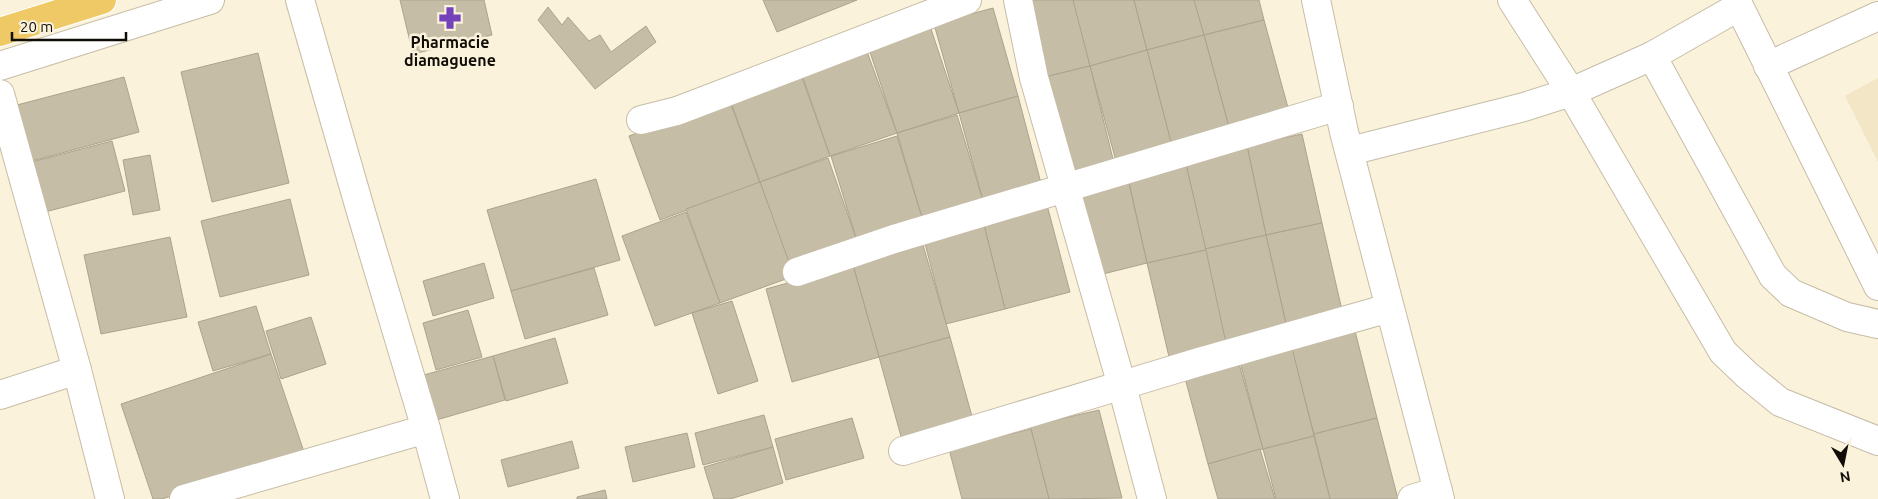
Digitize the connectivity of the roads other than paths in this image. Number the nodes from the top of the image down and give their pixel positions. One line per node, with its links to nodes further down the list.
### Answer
1 (102, 0): 10 (highway)
2 (210, 0): 12 (street)
3 (300, 0): 27 (street)
4 (967, 0): 17 (street)
5 (1018, 0): 19 (street)
6 (1316, 0): 16 (street)
7 (1512, 0): 14 (street)
8 (1737, 3): 11 (street); 13 (street)
9 (1878, 16): 13 (street)
10 (0, 32)
11 (1652, 56): 14 (street); 23 (street)
12 (0, 66)
13 (1768, 66): 21 (street)
14 (1571, 92): 18 (street); 28 (street)
15 (0, 94): 24 (street)
16 (1339, 106): 18 (street); 19 (street)
17 (641, 120)
18 (1350, 150): 22 (street)
19 (1066, 187): 20 (street); 25 (street)
20 (797, 272)
21 (1878, 286)
22 (1389, 308): 25 (street); 30 (street)
23 (1878, 324)
24 (77, 370): 26 (street); 31 (street)
25 (1122, 386): 29 (street); 34 (street)
26 (0, 395)
27 (426, 429): 32 (street); 33 (street)
28 (1878, 441)
29 (903, 451)
30 (1439, 495): 35 (street)
31 (110, 499)
32 (184, 499)
33 (445, 499)
34 (1152, 499)
35 (1412, 499)

